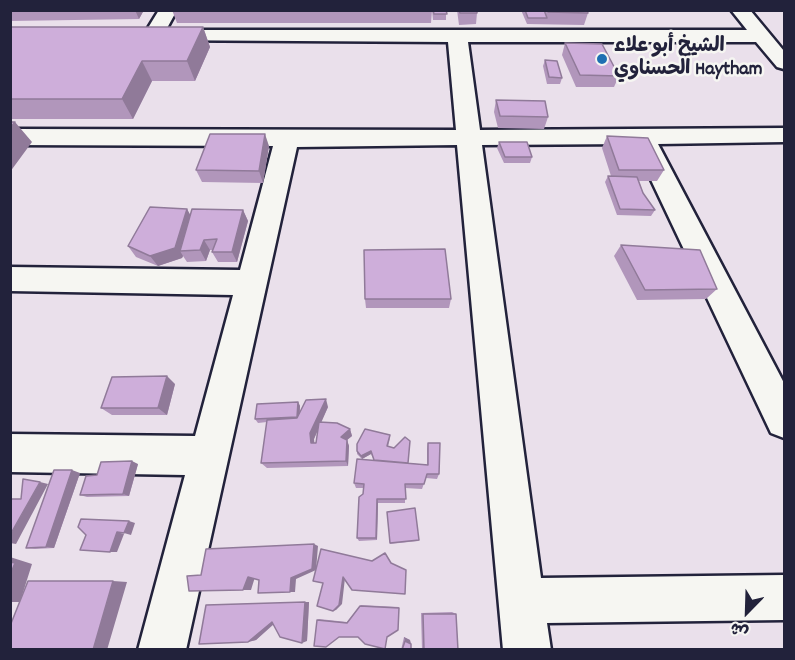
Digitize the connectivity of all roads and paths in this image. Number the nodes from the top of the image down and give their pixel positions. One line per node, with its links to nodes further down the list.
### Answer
1 (168, 10): 6 (street)
2 (740, 10): 8 (street)
3 (762, 10): 4 (street)
4 (784, 35)
5 (129, 36): 6 (street)
6 (153, 36): 7 (street)
7 (457, 36): 8 (street); 11 (street)
8 (762, 36): 9 (street)
9 (784, 63)
10 (784, 135): 12 (street)
11 (468, 136): 12 (street); 14 (street); 21 (street)
12 (642, 136): 17 (street)
13 (10, 137): 14 (street)
14 (287, 139): 16 (street)
15 (10, 279): 16 (street)
16 (251, 283): 19 (street)
17 (784, 420)
18 (10, 453): 19 (street)
19 (209, 456): 22 (street)
20 (784, 598): 21 (street)
21 (521, 601): 23 (street)
22 (162, 650)
23 (527, 650)

